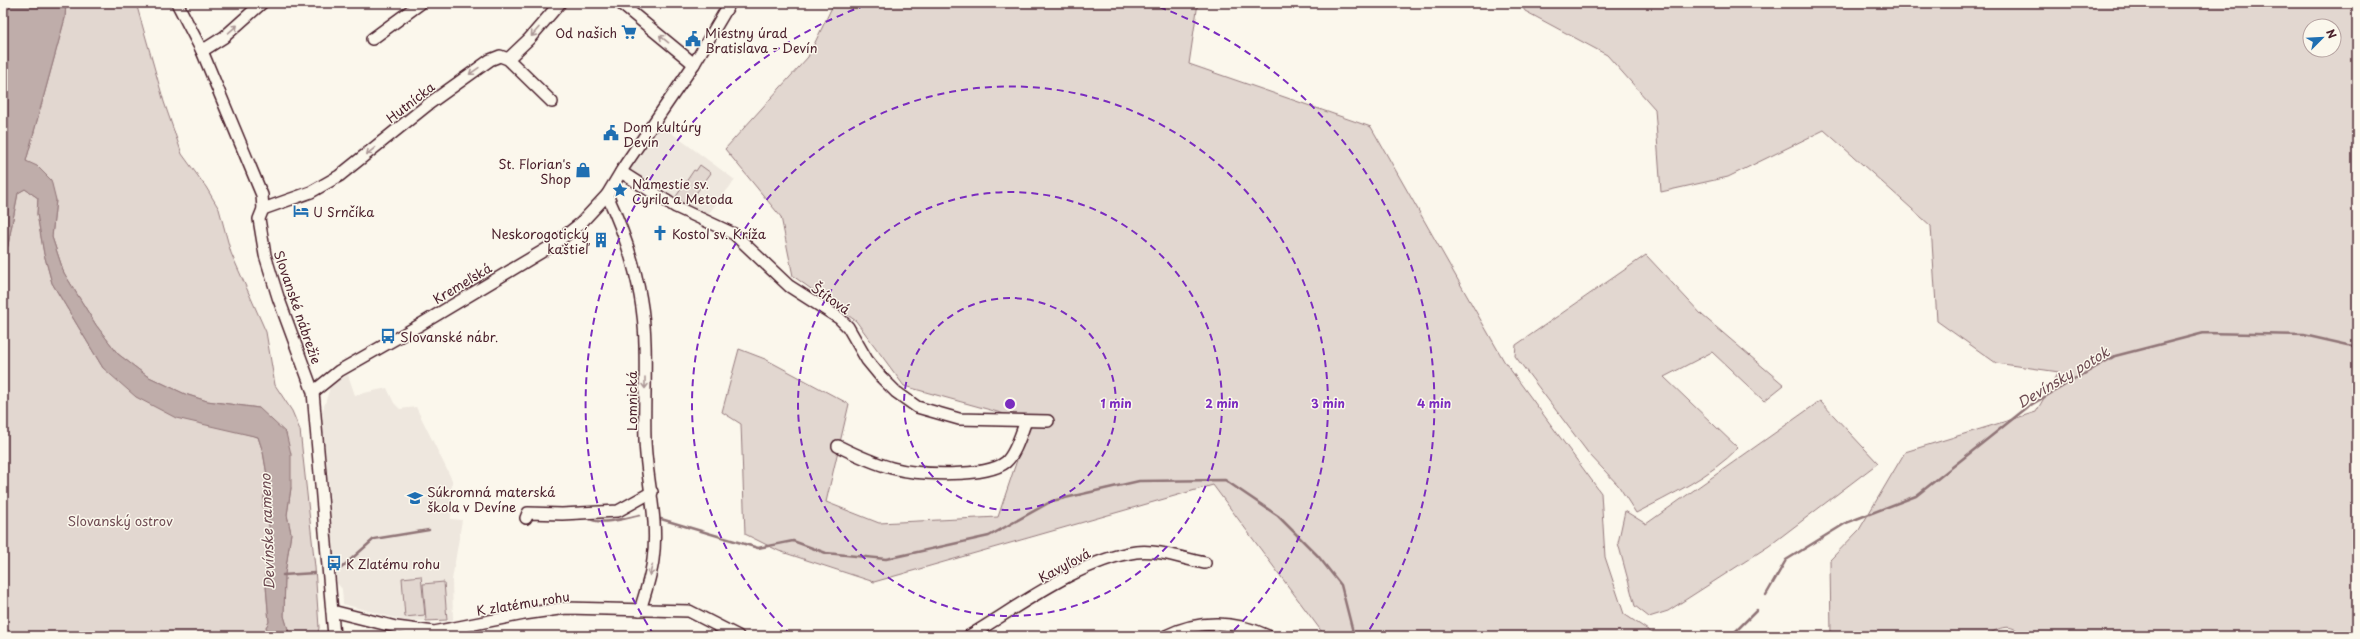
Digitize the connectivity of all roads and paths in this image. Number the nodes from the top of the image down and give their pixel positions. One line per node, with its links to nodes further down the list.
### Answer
1 (177, 3): 8 (street, Slovanské nábrežie)
2 (262, 3): 8 (street, one-way to 2)
3 (421, 3): 7 (street)
4 (560, 3): 9 (street, one-way to 9)
5 (620, 3): 10 (street, one-way to 5)
6 (730, 3): 10 (street, Kremeľská)
7 (372, 38)
8 (202, 51): 14 (street, Slovanské nábrežie)
9 (508, 59): 11 (street); 14 (street, Hutnícka, one-way to 14)
10 (694, 64): 12 (street, Kremeľská)
11 (552, 102)
12 (620, 172): 13 (street, Kremeľská); 16 (street, Štítová)
13 (607, 195): 15 (street, Kremeľská); 19 (street, Lomnická, one-way to 19)
14 (263, 209): 15 (street, Slovanské nábrežie)
15 (313, 392): 23 (street, Slovanské nábrežie)
16 (1026, 421): 17 (street, Štítová); 18 (street)
17 (1048, 421)
18 (838, 446)
19 (652, 492): 20 (street); 22 (street, Lomnická, one-way to 22)
20 (526, 518)
21 (1205, 563): 26 (street, Kavyľová)
22 (640, 610): 23 (street, K zlatému rohu); 25 (street, K zlatému rohu)
23 (332, 611): 24 (street, Slovanské nábrežie)
24 (334, 636)
25 (738, 636)
26 (969, 636)
27 (1166, 636): 28 (street)
28 (1268, 636)

